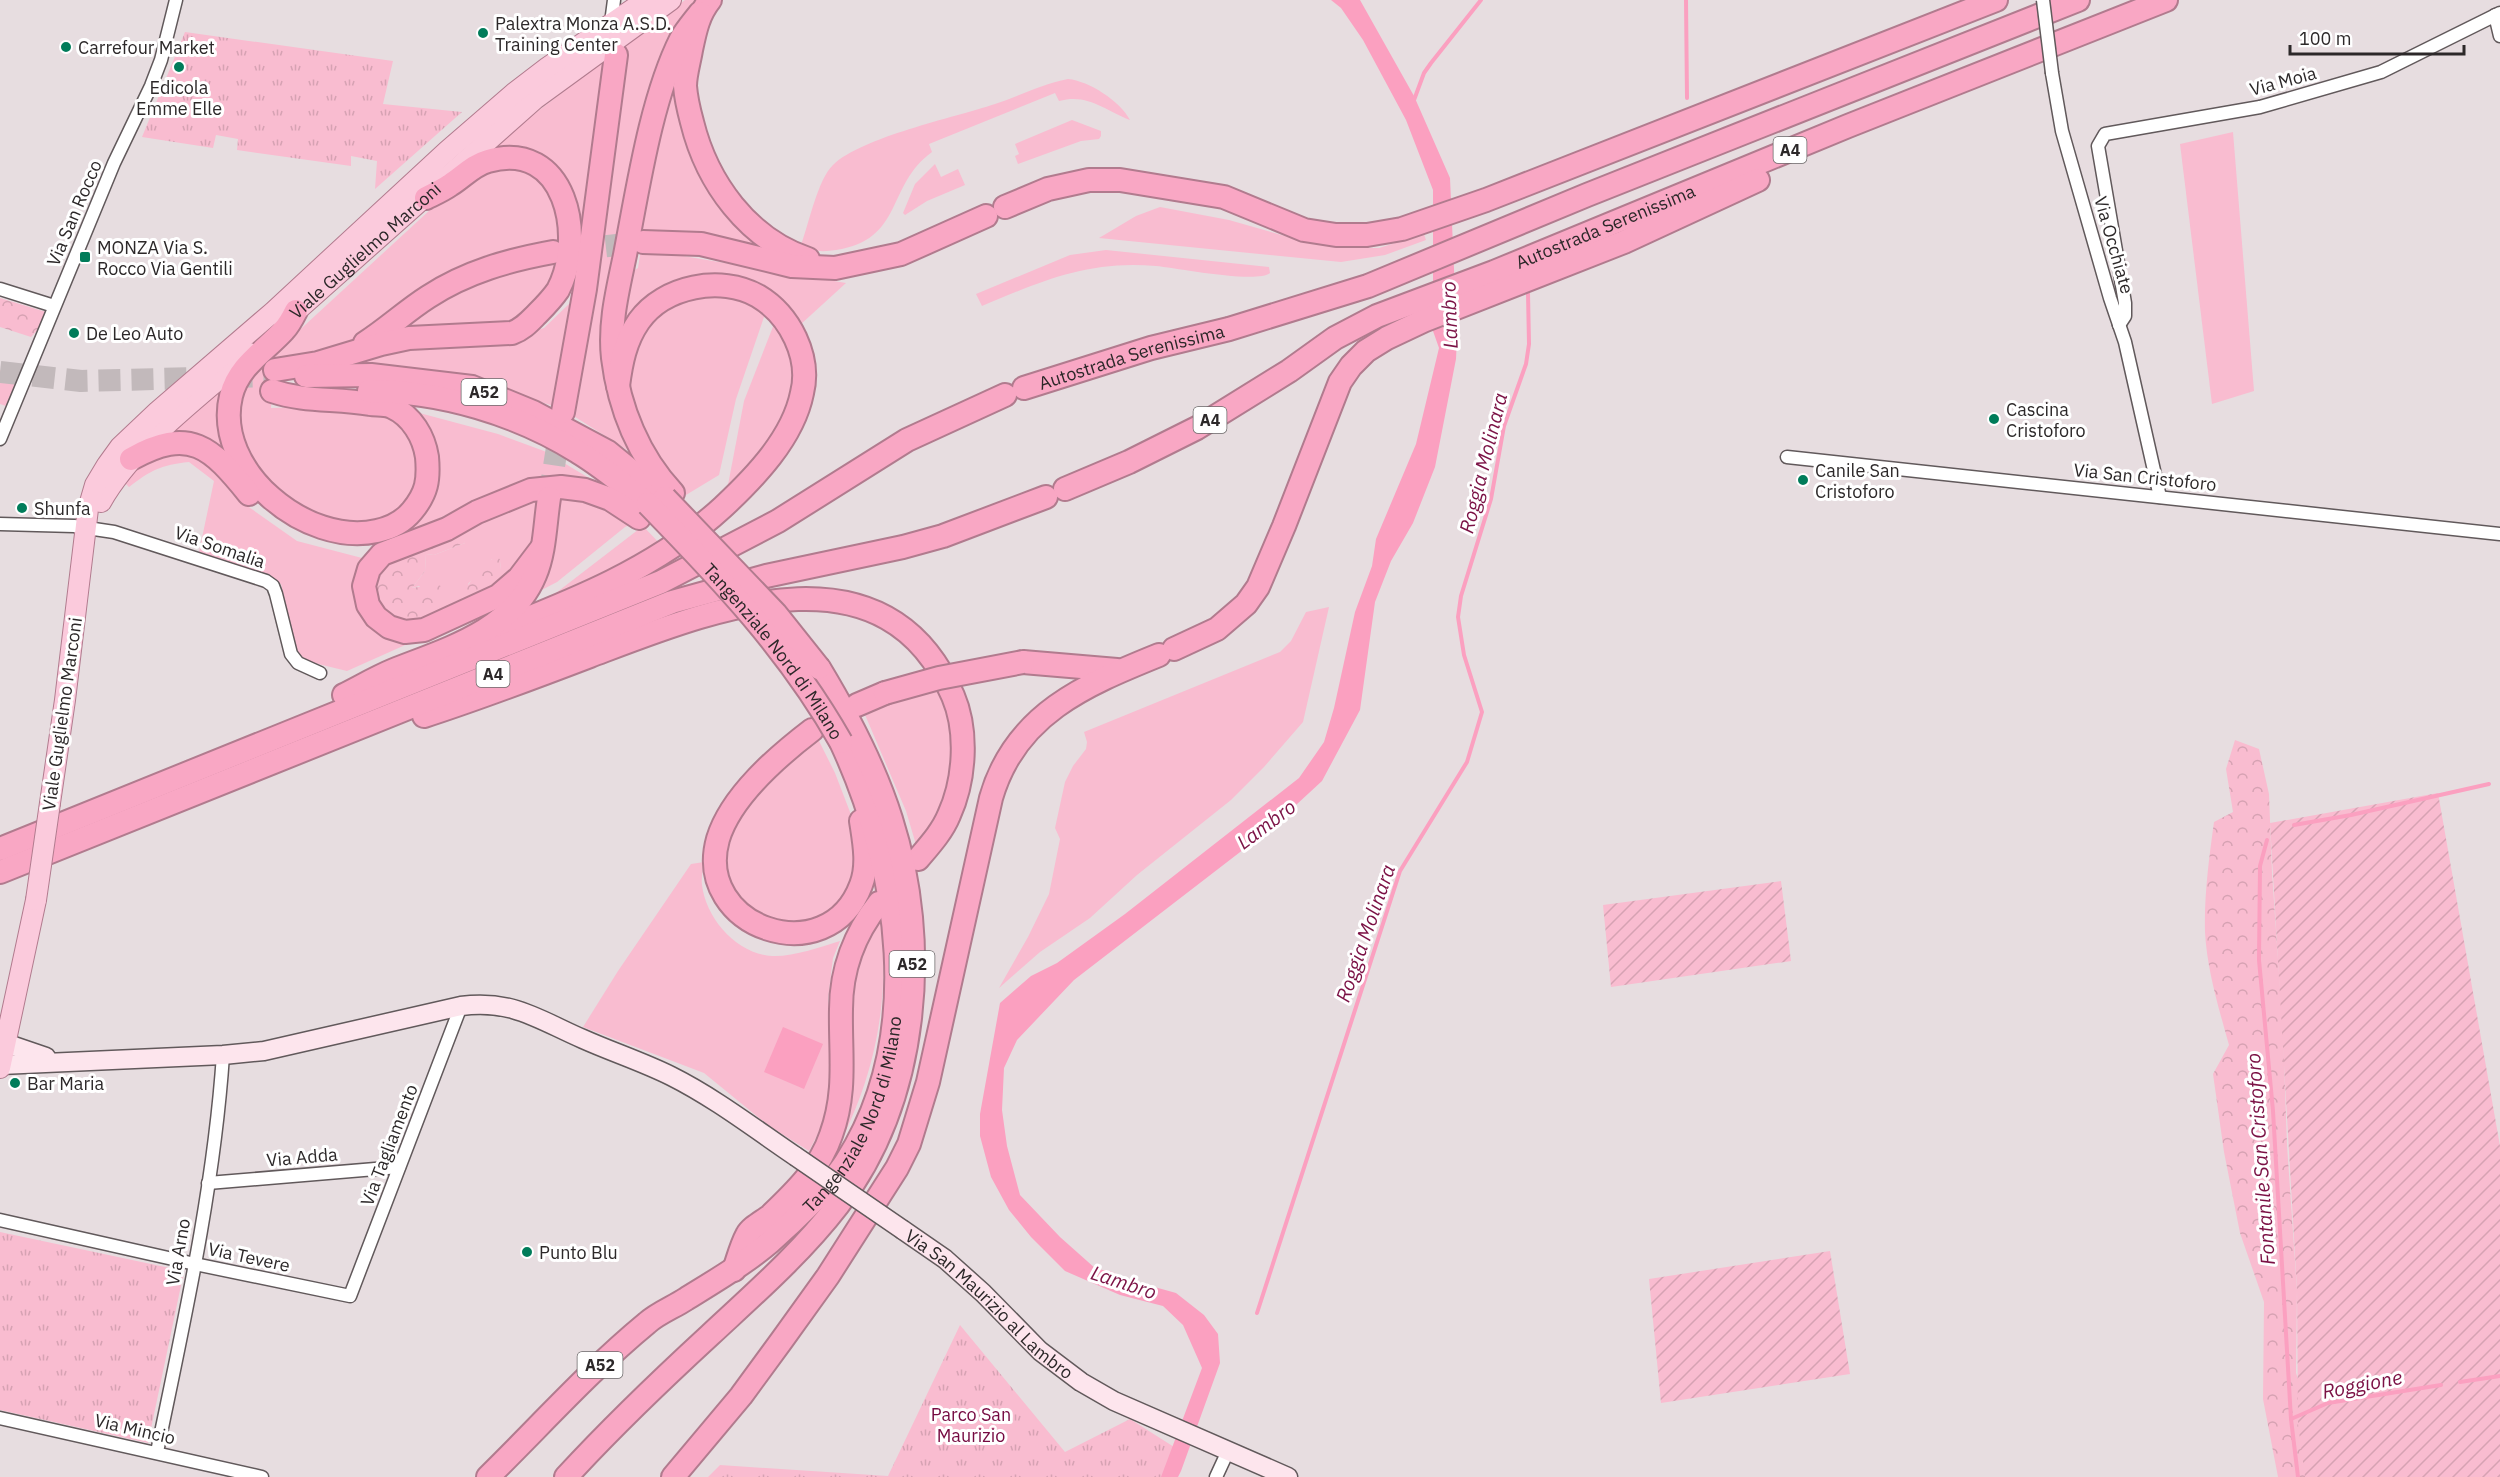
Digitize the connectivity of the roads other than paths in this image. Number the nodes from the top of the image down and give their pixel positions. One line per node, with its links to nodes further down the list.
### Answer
1 (176, 0): 21 (street, Via San Rocco)
2 (614, 0): 11 (street)
3 (646, 0): 11 (main road, Viale Guglielmo Marconi)
4 (671, 0): 14 (main road, Viale Guglielmo Marconi)
5 (1996, 0): 18 (highway)
6 (2043, 0): 23 (street, Via Occhiate, bridge)
7 (2078, 0): 46 (highway, Autostrada Serenissima / A4)
8 (2166, 0): 19 (highway, Autostrada Serenissima / A4)
9 (705, 7): 18 (highway); 27 (highway)
10 (2498, 14): 12 (street); 23 (street, Via Moia)
11 (611, 23): 37 (main road, Viale Guglielmo Marconi)
12 (2500, 36)
13 (616, 55): 17 (highway)
14 (426, 198): 22 (main road, Viale Guglielmo Marconi); 24 (highway)
15 (643, 242): 18 (highway)
16 (553, 252): 25 (highway)
17 (587, 268): 24 (highway); 28 (highway)
18 (835, 268)
19 (1495, 282): 41 (highway); 47 (highway, Autostrada Serenissima / A4)
20 (0, 289): 21 (street)
21 (54, 306): 29 (street, Via San Rocco)
22 (296, 311): 26 (highway); 31 (main road, Viale Guglielmo Marconi)
23 (2119, 325): 32 (street, Via Occhiate)
24 (522, 329): 25 (highway)
25 (341, 358): 26 (highway)
26 (273, 379): 34 (highway, Tangenziale Nord di Milano / A52)
27 (618, 386): 34 (highway); 40 (highway)
28 (563, 412)
29 (0, 439)
30 (1787, 457): 32 (street, Via San Cristoforo)
31 (131, 459): 35 (highway); 37 (main road, Viale Guglielmo Marconi)
32 (2160, 497): 38 (street, Via San Cristoforo)
33 (549, 498): 39 (highway)
34 (656, 504): 35 (highway); 45 (highway, Tangenziale Nord di Milano / A52, bridge); 68 (highway, Tangenziale Nord di Milano / A52, bridge)
35 (477, 512): 39 (highway)
36 (0, 524): 37 (street, Via Somalia)
37 (87, 528): 42 (street, Via Somalia); 53 (main road, Viale Guglielmo Marconi, bridge)
38 (2500, 534)
39 (541, 549): 40 (highway)
40 (450, 649): 46 (highway)
41 (1120, 670): 43 (highway, bridge); 69 (highway)
42 (320, 673)
43 (857, 705)
44 (812, 730): 45 (highway)
45 (839, 751): 61 (highway, Tangenziale Nord di Milano / A52)
46 (223, 758): 48 (highway, A4)
47 (223, 782): 49 (highway); 50 (highway, A4)
48 (0, 849)
49 (918, 860)
50 (0, 872)
51 (879, 903): 61 (highway)
52 (461, 1006): 54 (main road, Via San Maurizio al Lambro); 57 (street, Via Tagliamento); 64 (main road, Via San Maurizio al Lambro, bridge)
53 (5, 1043): 55 (main road); 56 (main road, Viale Guglielmo Marconi)
54 (223, 1056): 55 (main road, Via San Maurizio al Lambro); 58 (street, Via Arno)
55 (63, 1060): 56 (main road)
56 (0, 1066)
57 (399, 1167): 58 (street, Via Adda); 62 (street, Via Tagliamento)
58 (208, 1183): 60 (street, Via Arno)
59 (0, 1220): 60 (street, Via Tevere)
60 (195, 1264): 62 (street, Via Tevere); 65 (street, Via Arno)
61 (734, 1270): 67 (highway, Tangenziale Nord di Milano / A52)
62 (350, 1296)
63 (0, 1418): 65 (street, Via Mincio)
64 (1228, 1451): 70 (street); 71 (main road, Via San Maurizio al Lambro)
65 (157, 1452): 66 (street, Via Mincio)
66 (262, 1477)
67 (488, 1477)
68 (566, 1477)
69 (673, 1477)
70 (1216, 1477)
71 (1288, 1477)

